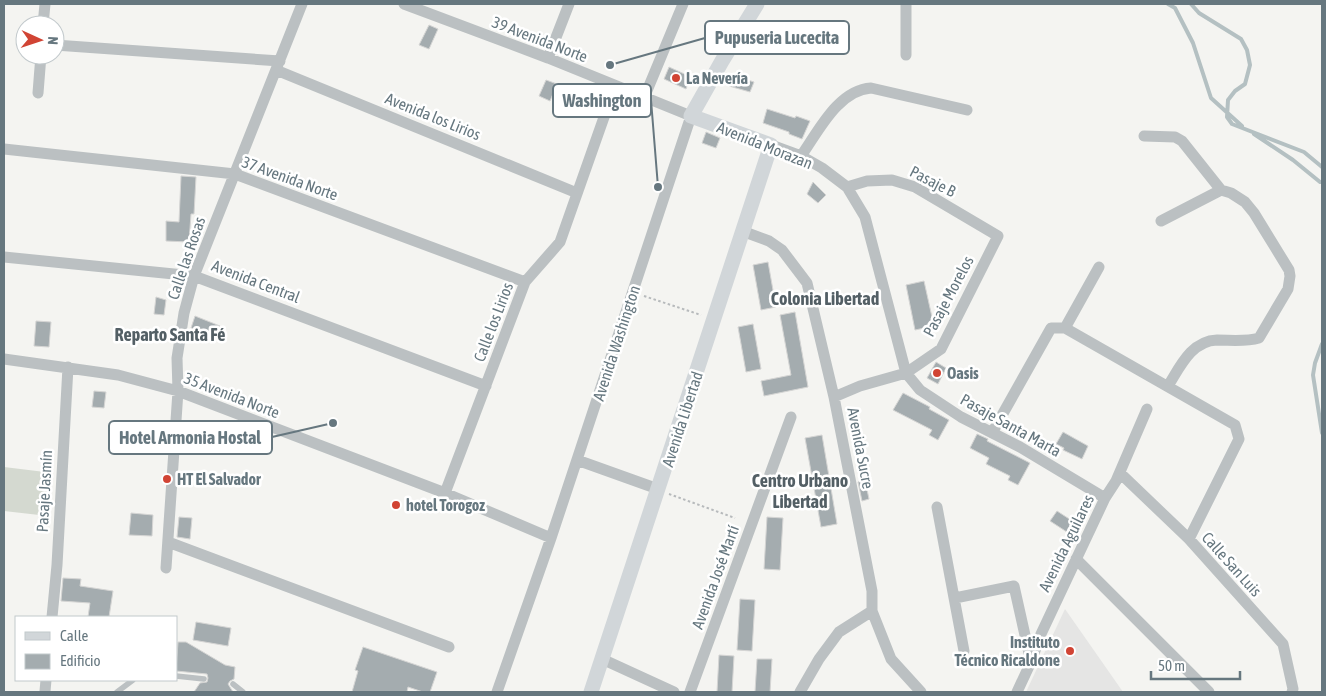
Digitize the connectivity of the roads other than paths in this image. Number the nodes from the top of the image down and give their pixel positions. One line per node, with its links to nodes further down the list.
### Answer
1 (302, 4): 12 (street, Calle las Rosas)
2 (404, 4): 7 (street, 39 Avenida Norte)
3 (569, 4): 10 (street)
4 (683, 4): 15 (street)
5 (757, 4): 17 (main road, Avenida Washington)
6 (906, 4): 9 (street)
7 (432, 9): 10 (street, 39 Avenida Norte)
8 (65, 46): 12 (street, Avenida los Lirios)
9 (906, 55)
10 (548, 58): 13 (street, 39 Avenida Norte)
11 (40, 65): 14 (street)
12 (278, 65): 22 (street, Calle las Rosas); 25 (street, Avenida los Lirios)
13 (615, 86): 15 (street, 39 Avenida Norte); 25 (street, Calle los Lirios)
14 (38, 93)
15 (644, 98): 17 (street, 39 Avenida Norte)
16 (967, 110): 21 (street)
17 (691, 116): 19 (main road, Avenida Morazan); 44 (street, Avenida Washington)
18 (1144, 136): 24 (street)
19 (771, 145): 21 (street, Avenida Morazan); 27 (main road, Avenida Libertad)
20 (4, 149): 22 (street, 37 Avenida Norte)
21 (801, 156): 23 (street, Avenida Morazan)
22 (235, 174): 31 (street, Calle las Rosas); 32 (street, 37 Avenida Norte)
23 (847, 187): 28 (street, Pasaje B); 36 (street, Avenida Morazan)
24 (1221, 190): 26 (street); 38 (street)
25 (577, 193): 32 (street, Calle los Lirios)
26 (1161, 221)
27 (742, 231): 40 (street, Avenida Sucre); 46 (main road, Avenida Libertad)
28 (998, 236): 36 (street, Pasaje Morelos)
29 (4, 257): 31 (street, Avenida Central)
30 (1099, 267): 33 (street)
31 (194, 276): 37 (street, Avenida Central); 39 (street, Calle las Rosas)
32 (525, 282): 37 (street, Calle los Lirios)
33 (1065, 328): 38 (street); 43 (street)
34 (4, 358): 35 (street, 35 Avenida Norte)
35 (68, 367): 39 (street, 35 Avenida Norte); 57 (street, Pasaje Jasmín)
36 (906, 372): 40 (street, Pasaje Morelos); 43 (street, Pasaje Santa Marta)
37 (486, 386): 47 (street, Calle los Lirios)
38 (1168, 386): 51 (street)
39 (178, 391): 47 (street, 35 Avenida Norte); 52 (street, Calle las Rosas)
40 (834, 397): 56 (street, Avenida Sucre)
41 (1147, 409): 45 (street, Avenida Aguilares)
42 (791, 417): 72 (street, Avenida José Martí)
43 (992, 433): 48 (street, Pasaje Santa Marta)
44 (577, 460): 46 (street); 50 (street, Avenida Washington)
45 (1120, 473): 48 (street, Avenida Aguilares); 51 (street, Calle San Luis)
46 (664, 491): 60 (main road, Avenida Libertad)
47 (445, 493): 50 (street, 35 Avenida Norte)
48 (1105, 498): 53 (street, Avenida Aguilares)
49 (937, 507): 55 (street)
50 (551, 538): 69 (street, Avenida Washington)
51 (1188, 539): 77 (street, Calle San Luis)
52 (168, 542): 54 (street, Calle las Rosas); 58 (street)
53 (1076, 559): 61 (street, Avenida Aguilares); 76 (street)
54 (166, 568)
55 (955, 598): 59 (street); 61 (street)
56 (872, 611): 66 (street, Avenida Sucre); 73 (street)
57 (52, 616)
58 (449, 647)
59 (964, 651)
60 (602, 658): 70 (main road, Avenida Libertad); 71 (street)
61 (1031, 662): 75 (street, Avenida Aguilares)
62 (178, 676): 63 (lane)
63 (204, 679)
64 (132, 681): 67 (lane)
65 (233, 684): 68 (lane)
66 (910, 687): 74 (street, Avenida Sucre)
67 (116, 692)
68 (244, 692)
69 (497, 692)
70 (591, 692)
71 (674, 692)
72 (690, 692)
73 (800, 692)
74 (921, 692)
75 (1017, 692)
76 (1208, 692)
77 (1292, 692)

